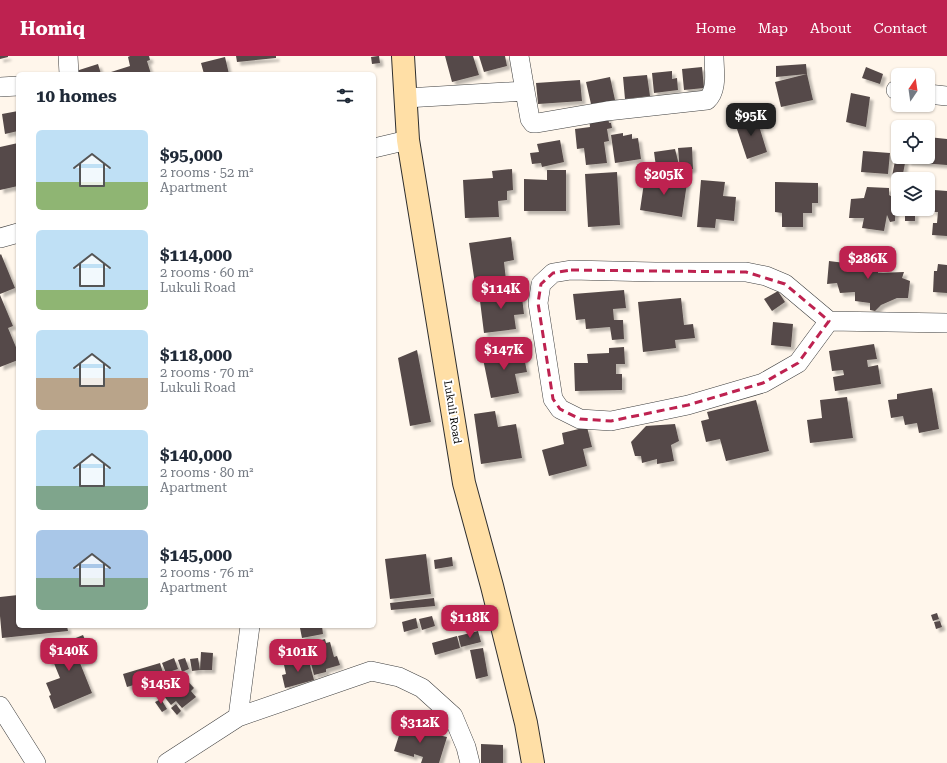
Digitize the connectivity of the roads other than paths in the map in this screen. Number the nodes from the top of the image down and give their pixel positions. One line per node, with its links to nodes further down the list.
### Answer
1 (68, 56): 5 (street)
2 (403, 56): 11 (street, Lukuli Road)
3 (519, 56): 8 (street)
4 (714, 56): 8 (street)
5 (69, 72)
6 (16, 86): 7 (street)
7 (0, 87)
8 (525, 91): 11 (street)
9 (935, 95): 10 (street)
10 (947, 96)
11 (406, 98): 12 (street, Lukuli Road)
12 (408, 140): 13 (street); 24 (street, Lukuli Road)
13 (376, 148)
14 (16, 234): 15 (street)
15 (0, 238)
16 (829, 321): 16 (street); 17 (street)
17 (947, 322)
18 (250, 628): 20 (street)
19 (0, 706): 21 (street)
20 (238, 717): 22 (street); 23 (street)
21 (36, 763)
22 (167, 763)
23 (470, 763)
24 (533, 763)

